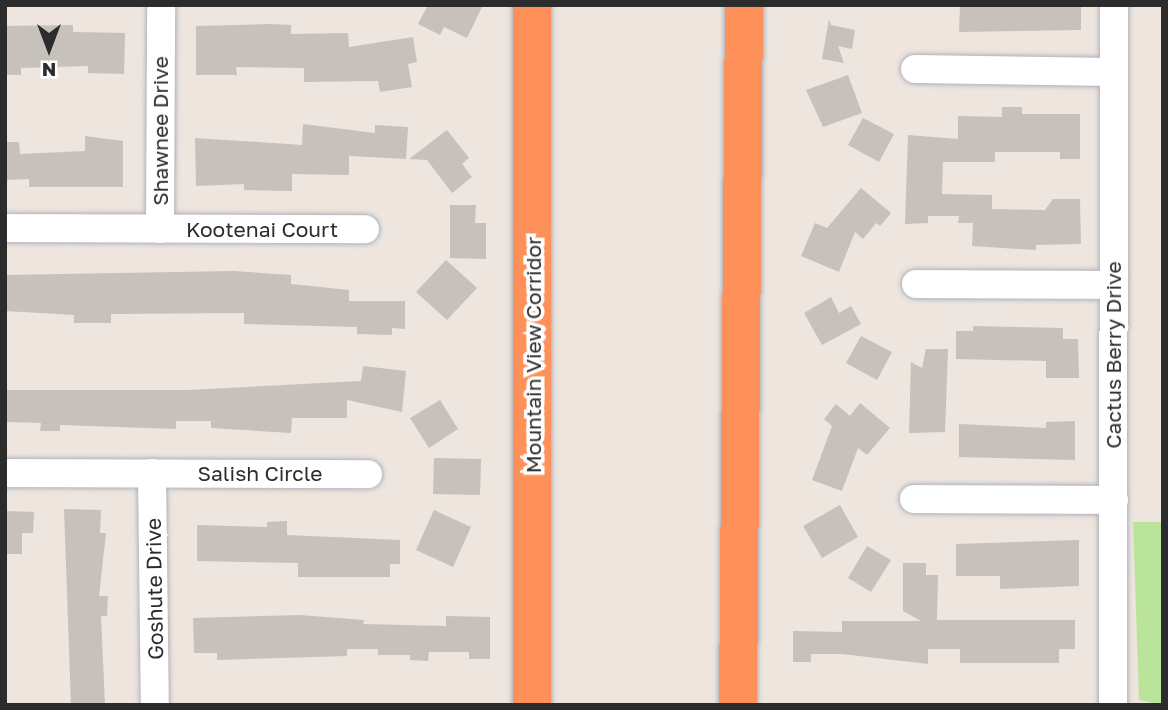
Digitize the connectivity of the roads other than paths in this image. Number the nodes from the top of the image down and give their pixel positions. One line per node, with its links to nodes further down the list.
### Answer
1 (161, 5): 8 (street, Shawnee Drive)
2 (531, 5): 18 (highway, Mountain View Corridor)
3 (744, 5): 19 (highway)
4 (1114, 5): 6 (street, Cactus Berry Drive)
5 (915, 69): 6 (street)
6 (1113, 72): 11 (street, Cactus Berry Drive)
7 (5, 228): 8 (street, Shawnee Drive)
8 (160, 229): 9 (street, Kootenai Court)
9 (365, 229)
10 (916, 284): 11 (street)
11 (1113, 285): 16 (street, Cactus Berry Drive)
12 (5, 473): 13 (street, Salish Circle)
13 (152, 473): 14 (street, Salish Circle); 17 (street, Goshute Drive)
14 (368, 474)
15 (914, 499): 16 (street)
16 (1114, 500): 20 (street, Cactus Berry Drive)
17 (155, 705)
18 (532, 705)
19 (738, 705)
20 (1113, 705)

